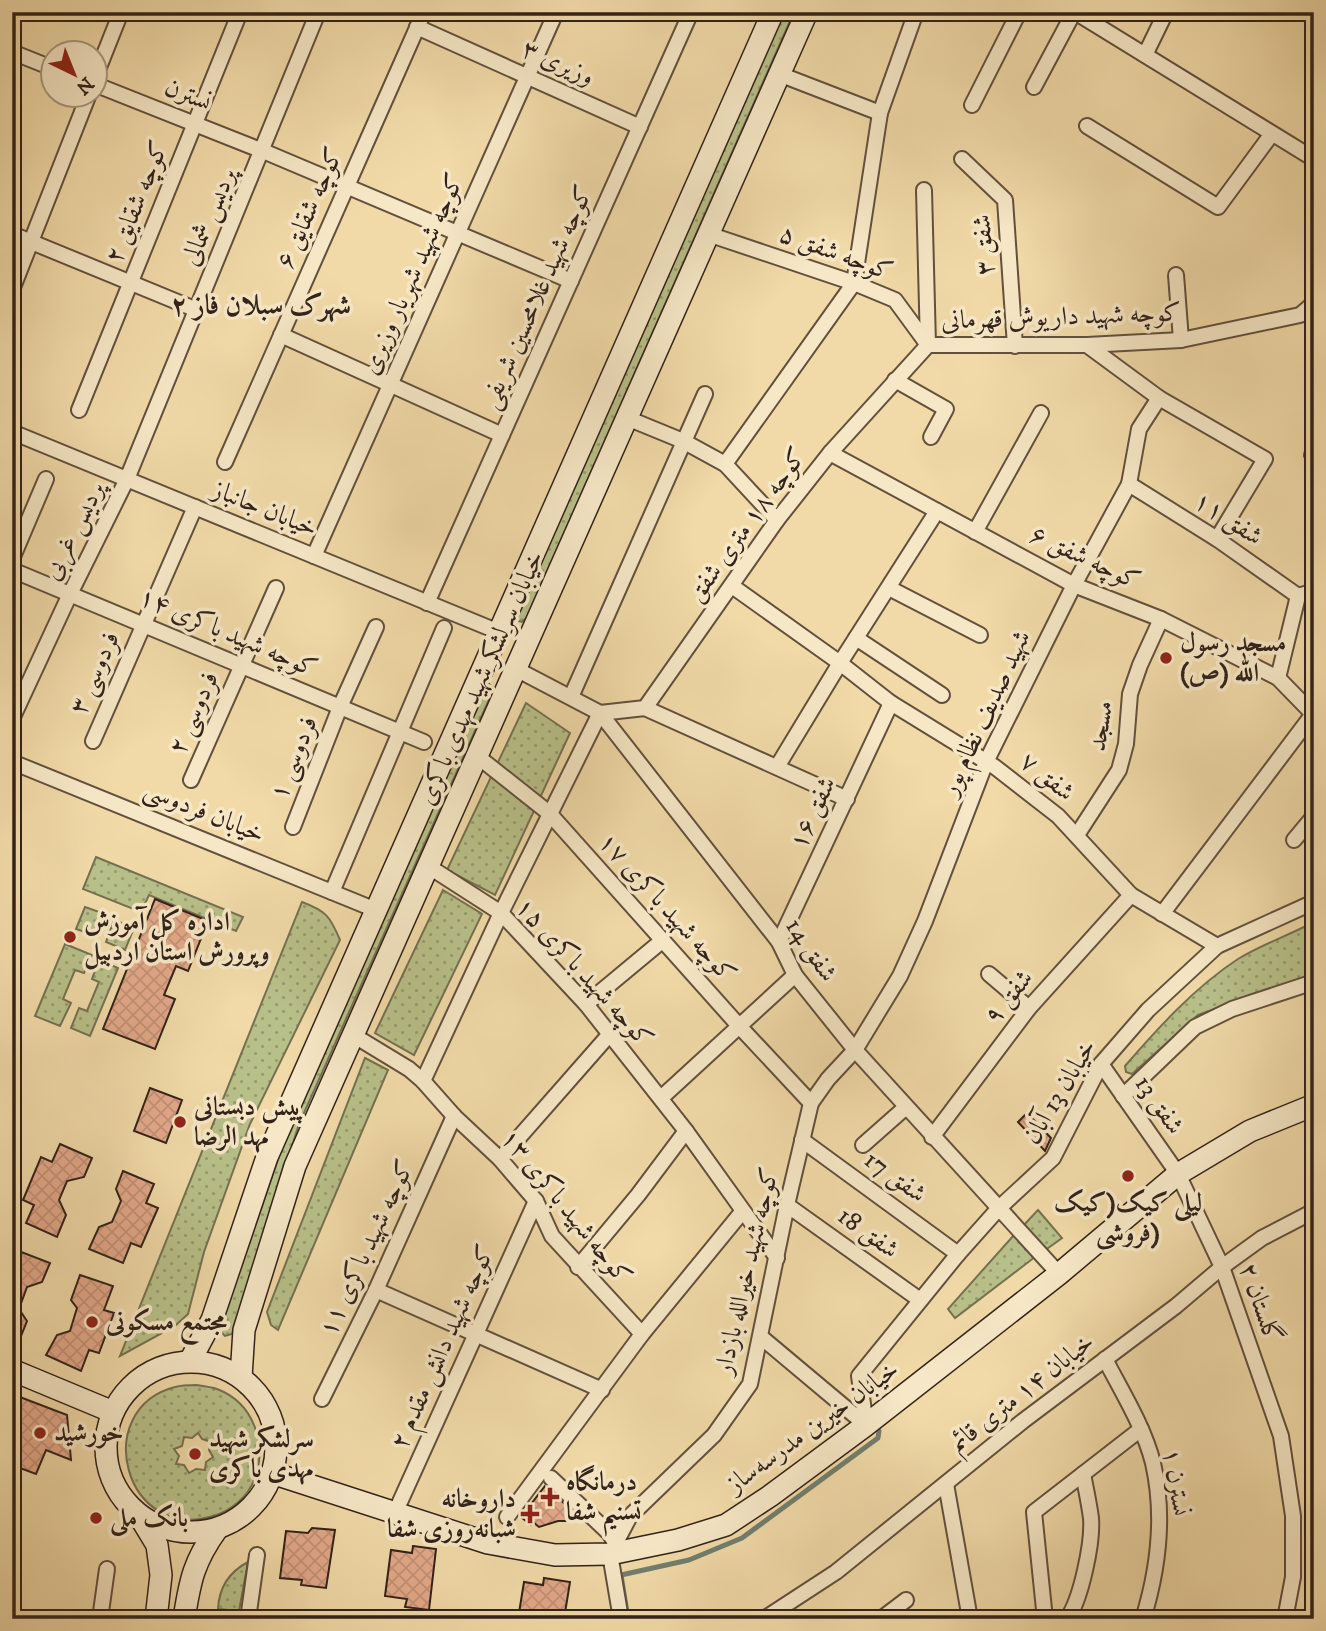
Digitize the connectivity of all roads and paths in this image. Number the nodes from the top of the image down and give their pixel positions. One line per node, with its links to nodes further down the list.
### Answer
1 (121, 12): 14 (street)
2 (240, 12): 25 (street, کوچه شقایق ۲)
3 (318, 12): 29 (street, پردیس شمالی)
4 (424, 12): 13 (street, کوچه شقایق ۶)
5 (556, 12): 19 (street, کوچه شهید شهریار وزیری)
6 (691, 12): 27 (street, کوچه شهید غلامحسین شریفی)
7 (773, 12): 87 (main road, خیابان سرلشکر شهید مهدی باکری)
8 (807, 12): 18 (main road, خیابان سرلشکر شهید مهدی باکری)
9 (916, 12): 24 (street)
10 (1019, 12): 22 (street)
11 (1074, 12): 16 (street); 20 (street)
12 (1166, 12): 16 (street)
13 (417, 27): 19 (street, وزیری ۳); 32 (street, کوچه شقایق ۶)
14 (108, 46)
15 (12, 52): 17 (street)
16 (1145, 55): 28 (street)
17 (38, 62)
18 (779, 74): 24 (street); 36 (main road, خیابان سرلشکر شهید مهدی باکری)
19 (527, 77): 27 (street, وزیری ۳); 35 (street, کوچه شهید شهریار وزیری)
20 (1034, 87)
21 (108, 88): 25 (street, نسترن)
22 (972, 104)
23 (84, 108): 37 (street)
24 (880, 113): 41 (street)
25 (195, 124): 29 (street, نسترن); 40 (street, کوچه شقایق ۲)
26 (1087, 126): 28 (street)
27 (640, 127): 39 (street, کوچه شهید غلامحسین شریفی)
28 (1271, 135): 31 (street)
29 (263, 151): 32 (street, نسترن); 44 (street, پردیس شمالی)
30 (962, 159): 49 (street, شفق ۳)
31 (1314, 159)
32 (347, 187): 35 (street, نسترن); 45 (street, کوچه شقایق ۶)
33 (924, 190): 47 (street)
34 (12, 234): 37 (street)
35 (458, 234): 39 (street, نسترن); 51 (street, کوچه شهید شهریار وزیری)
36 (708, 234): 41 (street, کوچه شفق ۵); 56 (main road, خیابان سرلشکر شهید مهدی باکری)
37 (31, 242): 40 (street); 42 (street)
38 (1176, 275): 46 (street)
39 (571, 281): 58 (street, کوچه شهید غلامحسین شریفی)
40 (130, 283): 44 (street); 54 (street, کوچه شقایق ۲)
41 (854, 283): 47 (street, کوچه شفق ۵); 63 (street)
42 (12, 290)
43 (1314, 303): 46 (street, کوچه شهید داریوش قهرمانی)
44 (197, 310): 65 (street, پردیس شمالی)
45 (281, 335): 51 (street); 62 (street, کوچه شقایق ۶)
46 (1181, 340): 48 (street, کوچه شهید داریوش قهرمانی)
47 (928, 345): 49 (street, کوچه شهید داریوش قهرمانی); 50 (street, کوچه ۱۸ متری شفق)
48 (1087, 345): 49 (street, کوچه شهید داریوش قهرمانی); 53 (street)
49 (1015, 346)
50 (895, 380): 59 (street); 61 (street, کوچه ۱۸ متری شفق)
51 (390, 385): 58 (street); 72 (street, کوچه شهید شهریار وزیری)
52 (705, 394): 60 (street)
53 (1159, 398): 66 (street, شهید صدیف نظام پور); 71 (street)
54 (79, 410)
55 (1041, 413): 70 (street)
56 (627, 418): 60 (street); 92 (main road, خیابان سرلشکر شهید مهدی باکری)
57 (12, 432): 65 (street, خیابان جانباز)
58 (502, 435): 82 (street, کوچه شهید غلامحسین شریفی)
59 (931, 437)
60 (683, 441): 63 (street); 95 (street)
61 (830, 453): 68 (street, کوچه شفق ۶); 69 (street, کوچه ۱۸ متری شفق)
62 (225, 462)
63 (725, 464): 69 (street)
64 (46, 479): 73 (street)
65 (127, 479): 67 (street, خیابان جانباز); 80 (street, پردیس غربی)
66 (1129, 485): 71 (street, شفق ۱۱); 75 (street, شهید صدیف نظام پور)
67 (195, 507): 72 (street, خیابان جانباز); 84 (street, فردوسی ۳)
68 (937, 511): 70 (street, کوچه شفق ۶); 79 (street)
69 (777, 520): 76 (street, کوچه ۱۸ متری شفق)
70 (975, 532): 75 (street, کوچه شفق ۶)
71 (1217, 539): 81 (street, شفق ۱۱)
72 (314, 556): 82 (street, خیابان جانباز)
73 (12, 559)
74 (12, 570): 80 (street, کوچه شهید باکری ۱۴)
75 (1074, 585): 83 (street, کوچه شفق ۶); 107 (street, شهید صدیف نظام پور)
76 (732, 586): 90 (street, شفق ۷); 98 (street, کوچه ۱۸ متری شفق)
77 (1314, 587): 81 (street)
78 (276, 588): 91 (street, فردوسی ۲)
79 (889, 588): 88 (street); 89 (street)
80 (70, 594): 84 (street, کوچه شهید باکری ۱۴); 101 (street, پردیس غربی)
81 (1298, 596): 93 (street)
82 (427, 603): 87 (street, خیابان جانباز)
83 (1161, 619): 93 (street, کوچه شفق ۶); 114 (street, مسجد)
84 (143, 625): 91 (street, کوچه شهید باکری ۱۴); 103 (street, فردوسی ۳)
85 (376, 627): 97 (street, فردوسی ۱)
86 (444, 628): 102 (street)
87 (499, 632): 92 (main road); 120 (main road, خیابان سرلشکر شهید مهدی باکری)
88 (981, 635)
89 (856, 638): 90 (street); 94 (street)
90 (840, 663): 96 (street, شفق ۷); 108 (street)
91 (242, 666): 97 (street, کوچه شهید باکری ۱۴); 109 (street, فردوسی ۲)
92 (516, 669): 95 (street, شفق 14); 105 (main road, خیابان سرلشکر شهید مهدی باکری)
93 (1278, 678): 100 (street, کوچه شفق ۶)
94 (942, 695)
95 (571, 697): 99 (street, شفق 14)
96 (891, 703): 107 (street, شفق ۷); 110 (street, شفق ۱۶)
97 (340, 707): 102 (street, کوچه شهید باکری ۱۴); 113 (street, فردوسی ۱)
98 (645, 708): 99 (street); 108 (street)
99 (600, 713): 111 (street); 124 (street, شفق 14)
100 (1313, 714): 122 (street)
101 (12, 719)
102 (400, 732): 104 (street, کوچه شهید باکری ۱۴); 117 (street)
103 (93, 740)
104 (424, 742)
105 (477, 756): 111 (street, کوچه شهید باکری ۱۷); 116 (main road, خیابان سرلشکر شهید مهدی باکری)
106 (12, 762): 117 (street, خیابان فردوسی)
107 (986, 762): 114 (street, شفق ۷); 134 (street, شهید صدیف نظام پور)
108 (778, 767): 110 (street)
109 (191, 780)
110 (847, 799): 124 (street, شفق ۱۶)
111 (549, 813): 121 (street); 123 (street, کوچه شهید باکری ۱۷)
112 (1314, 816): 115 (street)
113 (293, 828)
114 (1077, 835): 118 (street, شفق ۷)
115 (1294, 840)
116 (428, 866): 121 (street, کوچه شهید باکری ۱۵); 132 (main road, خیابان سرلشکر شهید مهدی باکری)
117 (332, 891): 120 (street, خیابان فردوسی)
118 (1131, 895): 122 (street, شفق ۷); 130 (street, شفق ۹)
119 (1314, 902): 125 (street, خیابان 13 آبان)
120 (376, 910): 165 (main road, خیابان سرلشکر شهید مهدی باکری)
121 (501, 913): 129 (street, کوچه شهید باکری ۱۵); 136 (street)
122 (1162, 914): 125 (street, شفق ۷)
123 (663, 940): 129 (street); 131 (street, کوچه شهید باکری ۱۷)
124 (779, 942): 127 (street, شفق 14)
125 (1217, 946): 135 (street, خیابان 13 آبان)
126 (989, 974): 130 (street)
127 (795, 975): 131 (street); 134 (street, شفق 14)
128 (1314, 982): 137 (street)
129 (586, 1004): 133 (street, کوچه شهید باکری ۱۵)
130 (1029, 1008): 144 (street, شفق ۹)
131 (740, 1027): 138 (street); 139 (street, کوچه شهید باکری ۱۷)
132 (353, 1035): 136 (street, کوچه شهید باکری ۱۳); 167 (main road, خیابان سرلشکر شهید مهدی باکری)
133 (609, 1035): 138 (street, کوچه شهید باکری ۱۵); 147 (street)
134 (855, 1050): 139 (street, کوچه شهید خیرالله بازدار); 141 (street, شفق 14)
135 (1101, 1063): 137 (street, شفق 13); 151 (street, خیابان 13 آبان)
136 (423, 1081): 142 (street, کوچه شهید باکری ۱۳)
137 (1123, 1096): 148 (street, شفق 13)
138 (660, 1098): 143 (street, کوچه شهید باکری ۱۵)
139 (811, 1103): 145 (street, کوچه شهید خیرالله بازدار)
140 (1314, 1105): 148 (main road, خیابان خیرین مدرسه‌ساز)
141 (906, 1107): 144 (street, شفق 14); 146 (street)
142 (454, 1116): 147 (street, کوچه شهید باکری ۱۳); 159 (street, کوچه شهید باکری ۱۱)
143 (686, 1131): 153 (street, کوچه شهید باکری ۱۵); 156 (street)
144 (932, 1137): 151 (street, شفق 14)
145 (802, 1140): 150 (street, کوچه شهید خیرالله بازدار); 154 (street, شفق 17)
146 (863, 1144)
147 (500, 1159): 149 (street, کوچه شهید باکری ۱۳)
148 (1178, 1174): 157 (street, گلستان ۲); 158 (main road, خیابان خیرین مدرسه‌ساز)
149 (536, 1201): 156 (street, کوچه شهید باکری ۱۳); 161 (street, کوچه شهید دانش مقدم ۲)
150 (787, 1205): 155 (street, کوچه شهید خیرالله بازدار); 160 (street, شفق 18)
151 (999, 1208): 154 (street, خیابان 13 آبان); 158 (street, شفق 14)
152 (1314, 1211): 157 (street, خیابان ۱۴ متری قائم)
153 (742, 1212): 155 (street, کوچه شهید باکری ۱۵); 162 (street)
154 (958, 1254): 160 (street, خیابان 13 آبان)
155 (777, 1258): 163 (street, کوچه شهید خیرالله بازدار)
156 (578, 1266): 162 (street, کوچه شهید باکری ۱۳)
157 (1222, 1267): 164 (street, خیابان ۱۴ متری قائم); 196 (street, گلستان ۲)
158 (1059, 1274): 171 (main road, خیابان خیرین مدرسه‌ساز)
159 (376, 1290): 161 (street); 169 (street, کوچه شهید باکری ۱۱)
160 (920, 1300): 171 (street, خیابان 13 آبان)
161 (476, 1334): 168 (street); 177 (street, کوچه شهید دانش مقدم ۲)
162 (642, 1334): 168 (street)
163 (761, 1337): 171 (street); 181 (street, کوچه شهید خیرالله بازدار)
164 (1105, 1359): 172 (street, نسترن ۱); 176 (street, خیابان ۱۴ متری قائم)
165 (190, 1361): 167 (main road); 170 (main road)
166 (12, 1370): 170 (main road)
167 (241, 1377): 173 (main road)
168 (602, 1390): 179 (street)
169 (322, 1399)
170 (113, 1412): 178 (main road)
171 (866, 1425): 181 (main road, خیابان خیرین مدرسه‌ساز)
172 (1140, 1429): 174 (street); 195 (street, نسترن ۱)
173 (272, 1473): 177 (main road, خیابان خیرین مدرسه‌ساز); 180 (main road)
174 (1083, 1474): 193 (street); 194 (street)
175 (551, 1478): 181 (street)
176 (946, 1484): 189 (street, خیابان ۱۴ متری قائم); 192 (street)
177 (395, 1513): 181 (main road, خیابان خیرین مدرسه‌ساز)
178 (140, 1517): 180 (main road); 185 (main road)
179 (507, 1517)
180 (217, 1529): 186 (main road)
181 (613, 1549): 188 (street)
182 (257, 1555): 187 (street)
183 (107, 1569): 184 (street)
184 (100, 1619)
185 (156, 1619)
186 (184, 1619)
187 (248, 1619)
188 (621, 1619)
189 (764, 1619)
190 (881, 1619): 191 (street)
191 (898, 1619)
192 (970, 1619)
193 (1045, 1619)
194 (1067, 1619)
195 (1143, 1619)
196 (1285, 1619)

